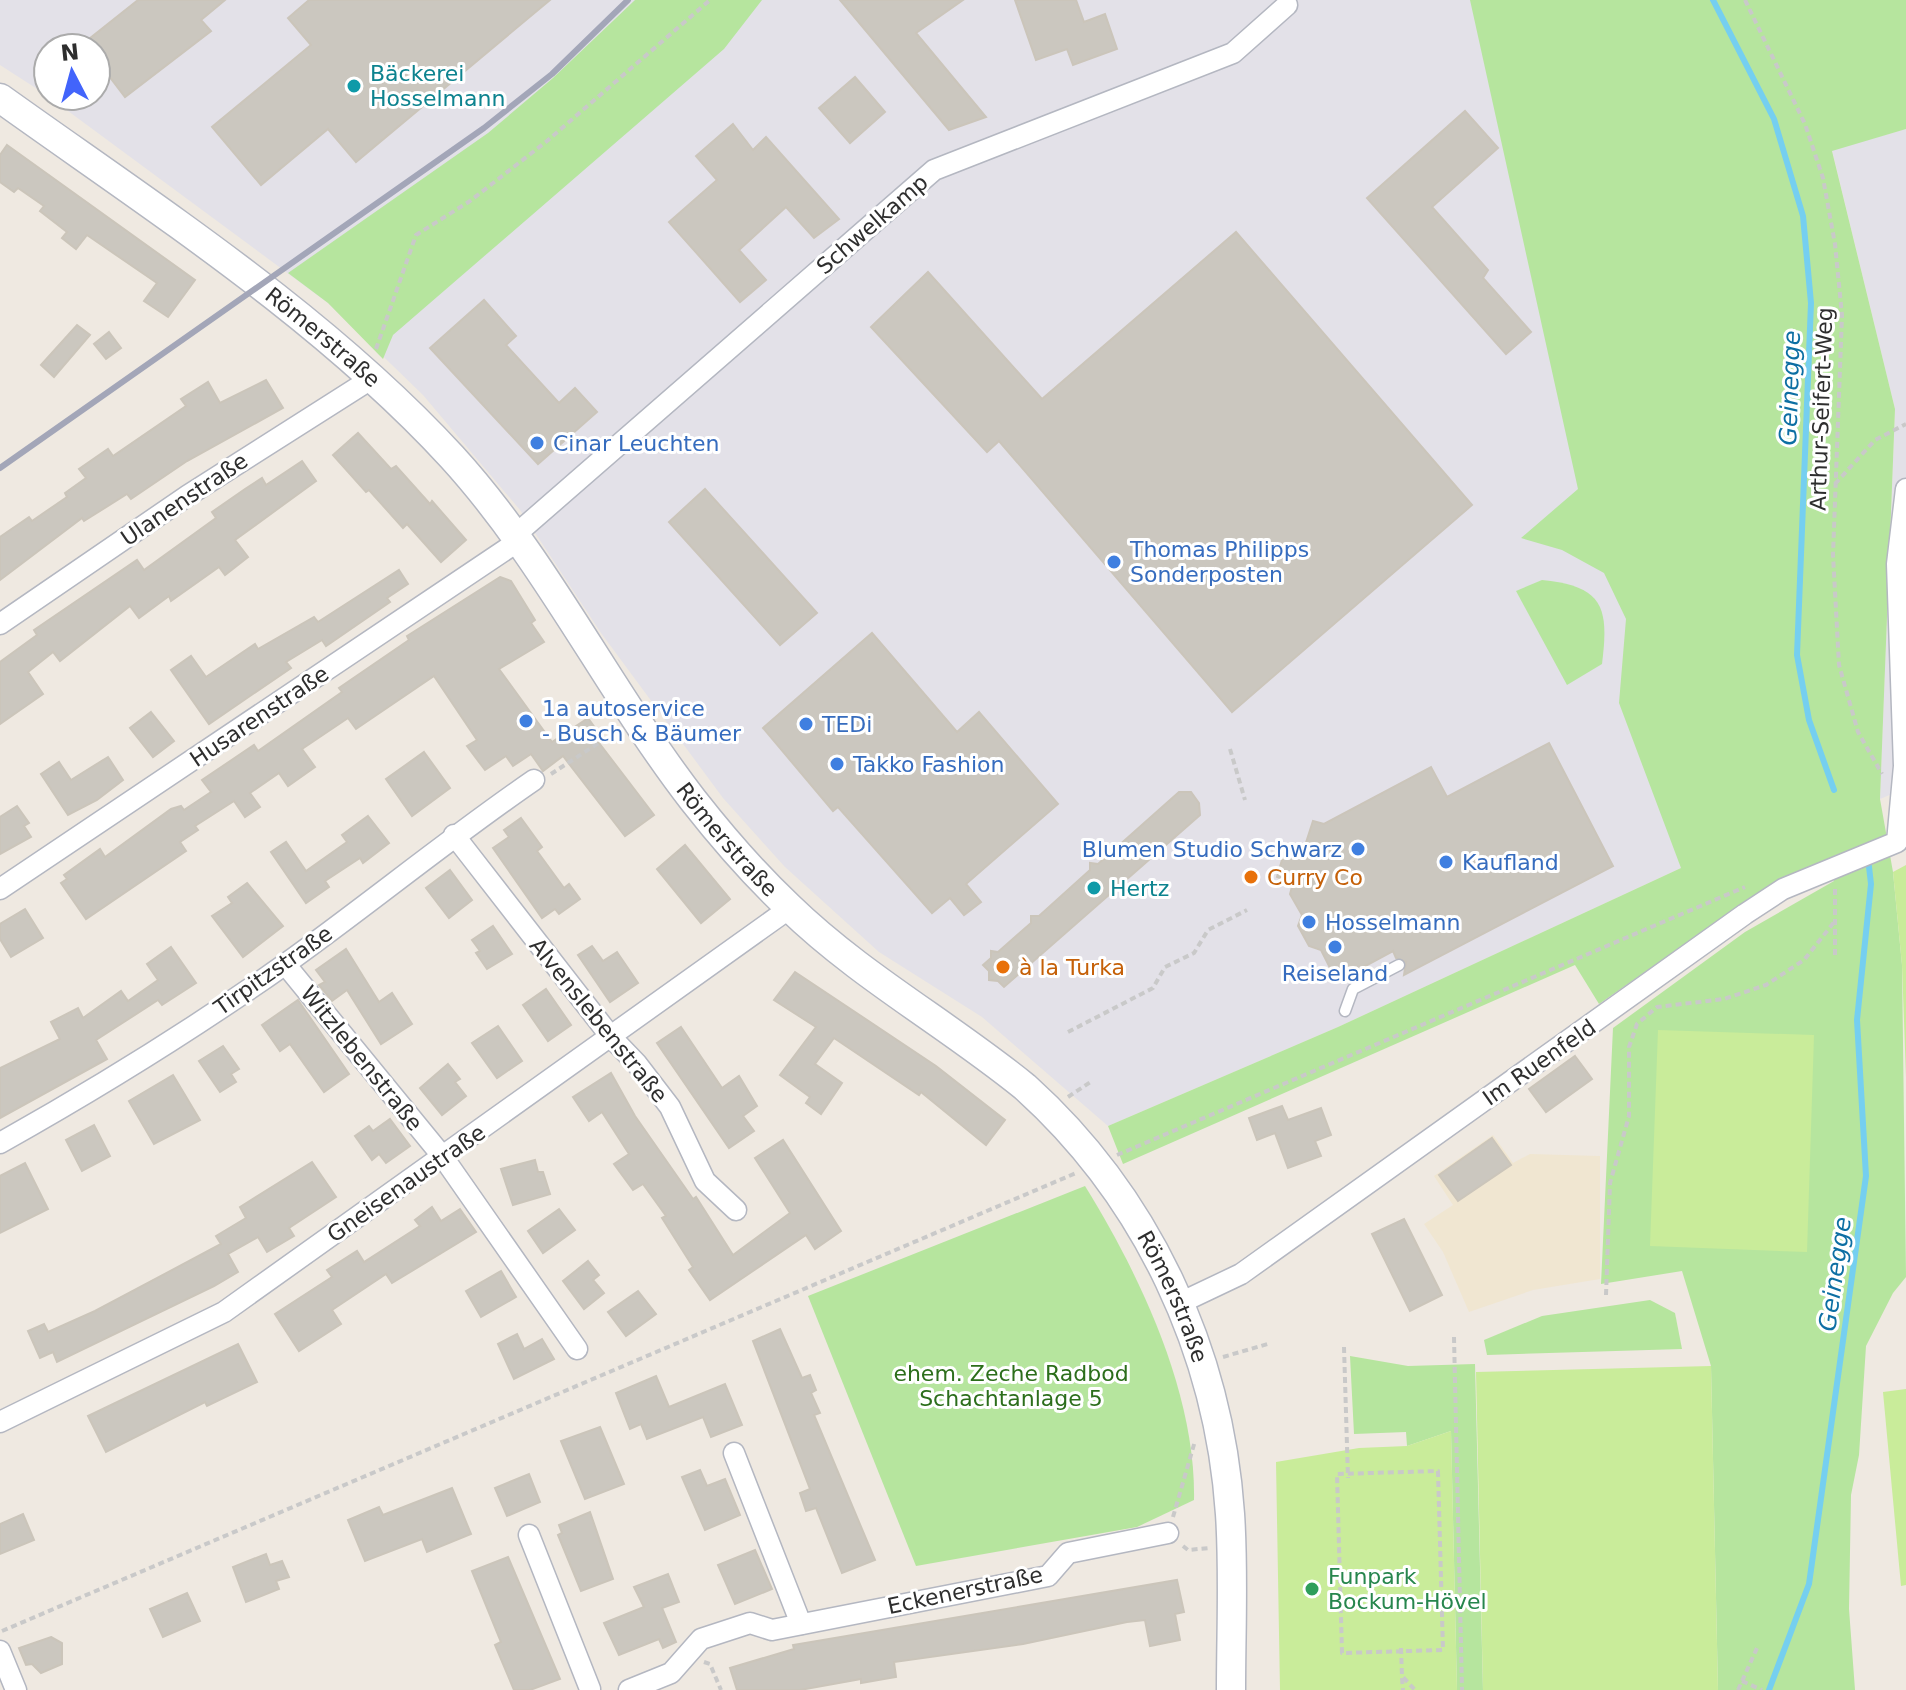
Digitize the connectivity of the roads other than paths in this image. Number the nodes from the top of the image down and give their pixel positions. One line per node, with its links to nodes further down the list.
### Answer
1 (1287, 5): 5 (street, Schwelkamp)
2 (4, 108): 3 (main road, Römerstraße)
3 (371, 379): 5 (main road, Römerstraße); 6 (street, Ulanenstraße)
4 (1906, 489): 9 (street)
5 (516, 539): 10 (street, Husarenstraße); 11 (main road, Römerstraße)
6 (0, 624)
7 (534, 780): 8 (street, Tirpitzstraße)
8 (454, 835): 12 (street, Tirpitzstraße); 15 (street, Alvenslebenstraße)
9 (1902, 840): 19 (street, Im Ruenfeld)
10 (0, 889)
11 (790, 908): 15 (street, Gneisenaustraße); 19 (main road, Römerstraße)
12 (285, 964): 16 (street, Tirpitzstraße); 17 (street, Witzlebenstraße)
13 (1399, 965): 14 (lane)
14 (1345, 1011)
15 (611, 1037): 17 (street, Gneisenaustraße); 18 (street, Alvenslebenstraße)
16 (0, 1143)
17 (443, 1157): 20 (street, Witzlebenstraße); 21 (street, Gneisenaustraße)
18 (736, 1210)
19 (1180, 1303): 30 (main road, Römerstraße)
20 (577, 1349)
21 (0, 1422)
22 (734, 1453): 25 (street)
23 (1168, 1533): 25 (street, Eckenerstraße)
24 (529, 1535): 28 (street)
25 (801, 1624): 29 (street, Eckenerstraße)
26 (0, 1651): 27 (street)
27 (16, 1690)
28 (590, 1690)
29 (629, 1690)
30 (1231, 1690)

